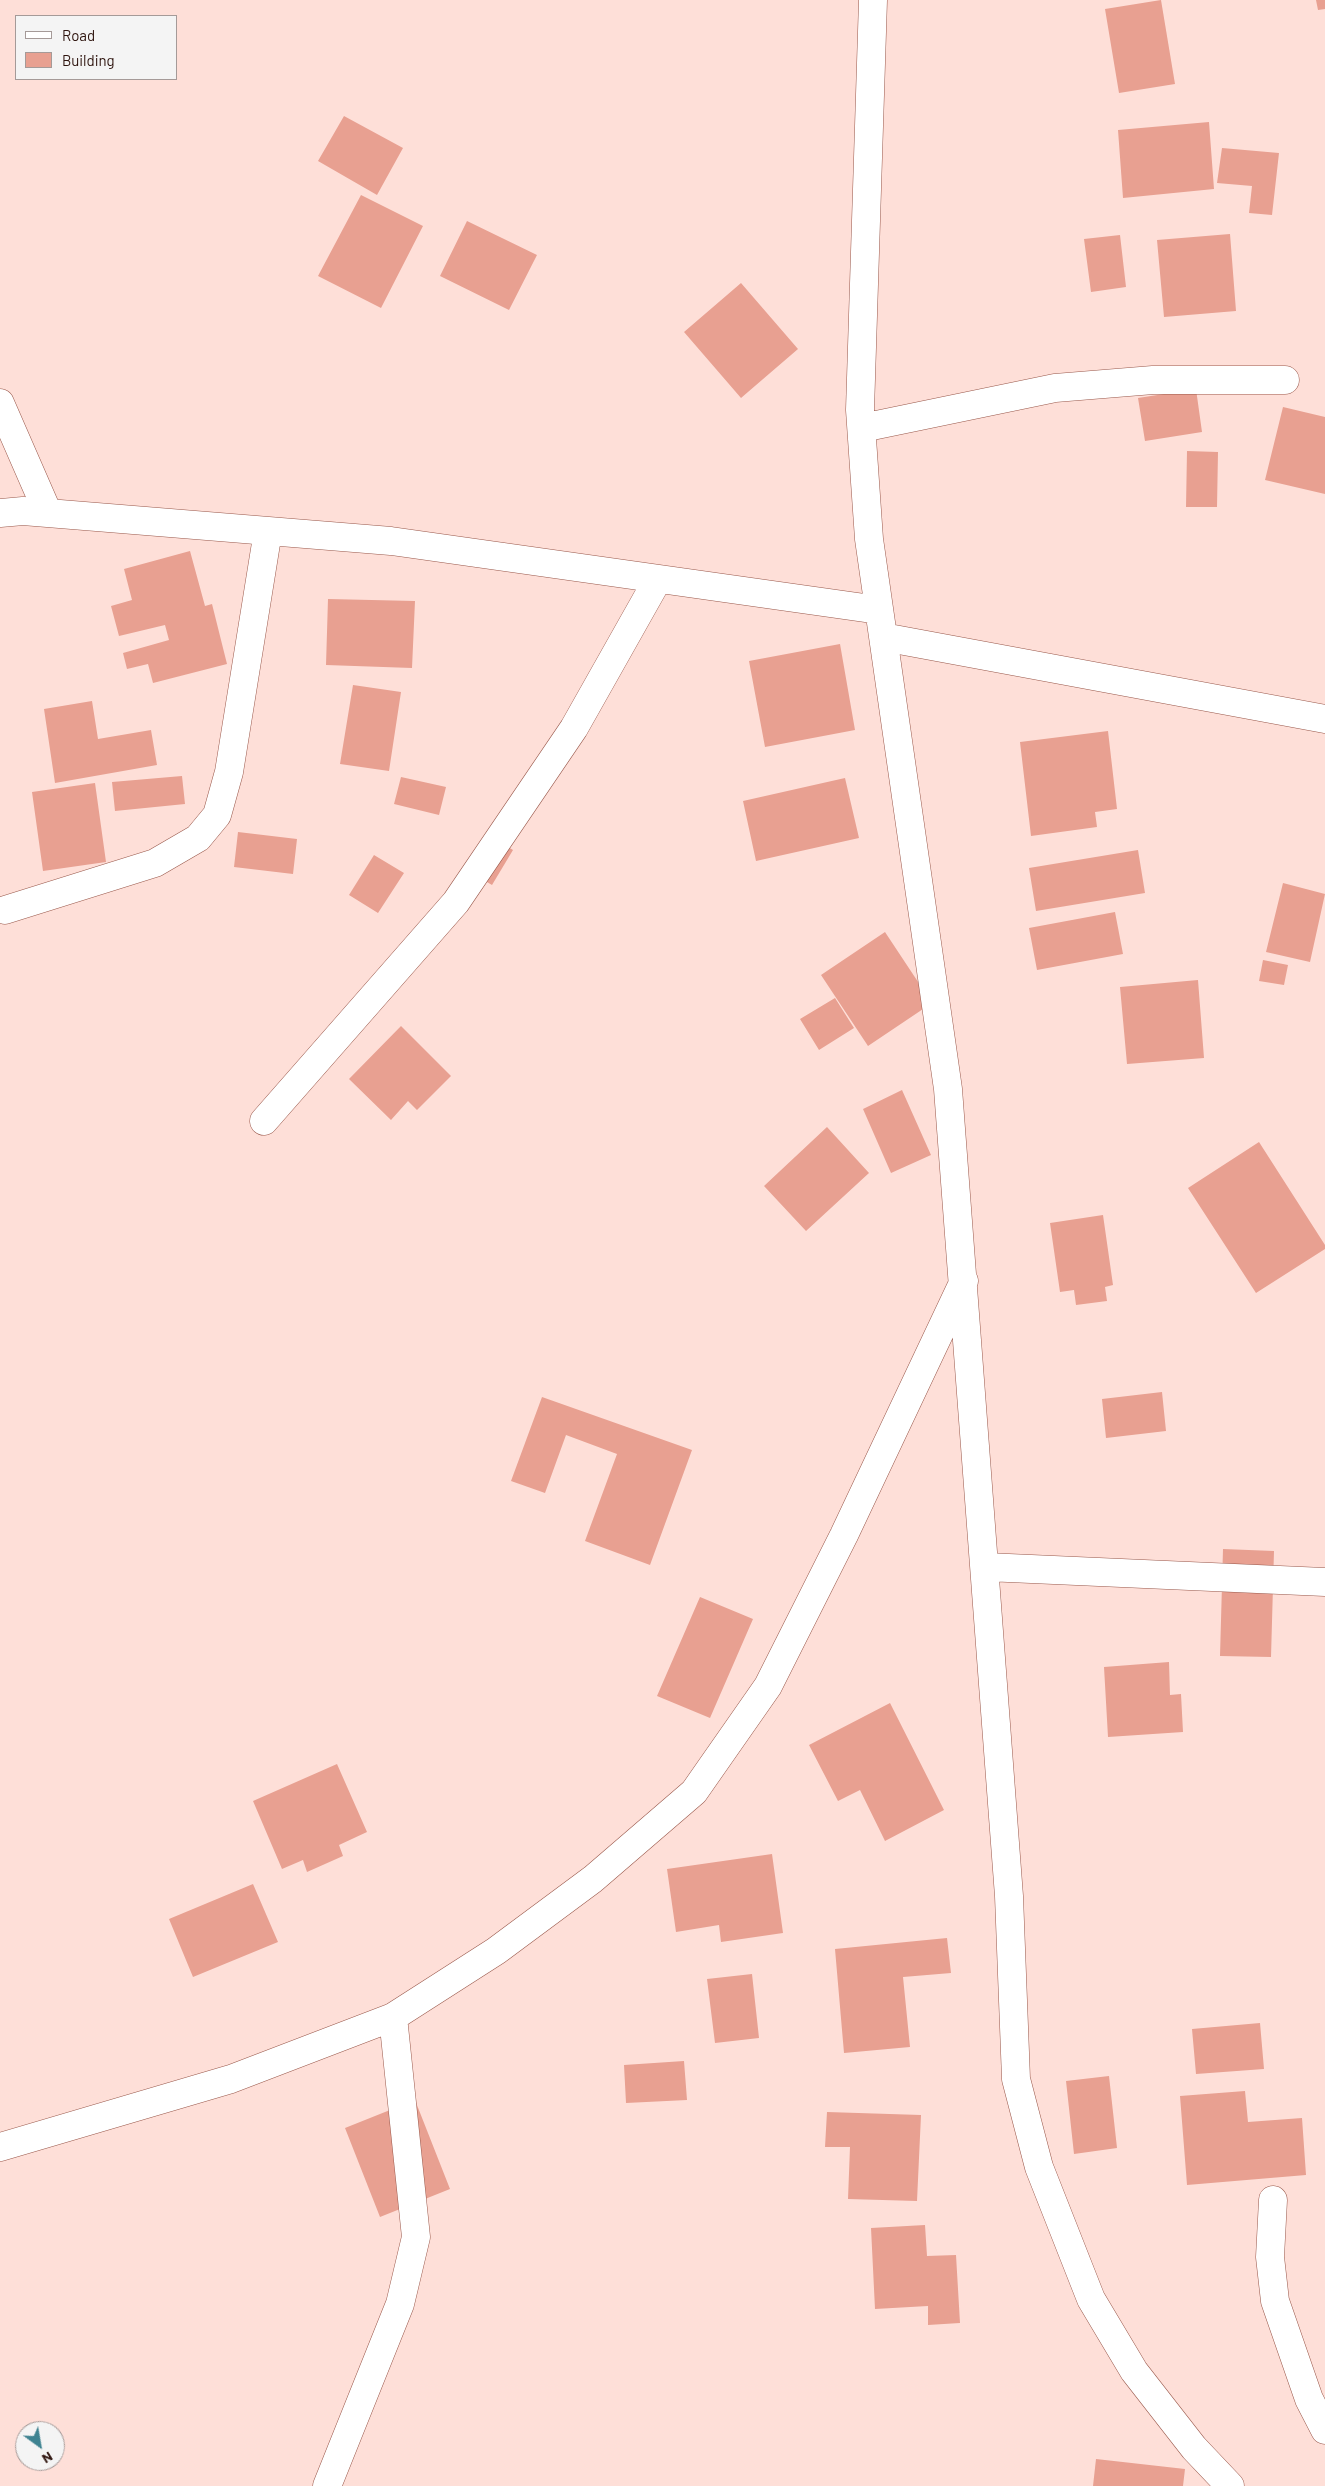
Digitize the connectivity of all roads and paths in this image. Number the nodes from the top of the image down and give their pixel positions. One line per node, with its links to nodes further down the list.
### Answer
1 (873, 0): 4 (street)
2 (1285, 380): 4 (street)
3 (0, 404): 6 (street)
4 (862, 428): 9 (street)
5 (0, 513): 6 (street)
6 (48, 514): 7 (street)
7 (268, 531): 8 (street); 12 (street)
8 (658, 579): 9 (street); 13 (street)
9 (879, 610): 10 (street)
10 (883, 637): 11 (street); 14 (street)
11 (1325, 719)
12 (5, 910)
13 (264, 1121)
14 (964, 1279): 15 (street); 17 (street)
15 (986, 1568): 16 (street); 22 (street)
16 (1325, 1582)
17 (393, 2017): 18 (street); 21 (street)
18 (0, 2147)
19 (1273, 2200): 20 (street)
20 (1325, 2430)
21 (327, 2486)
22 (1230, 2486)

